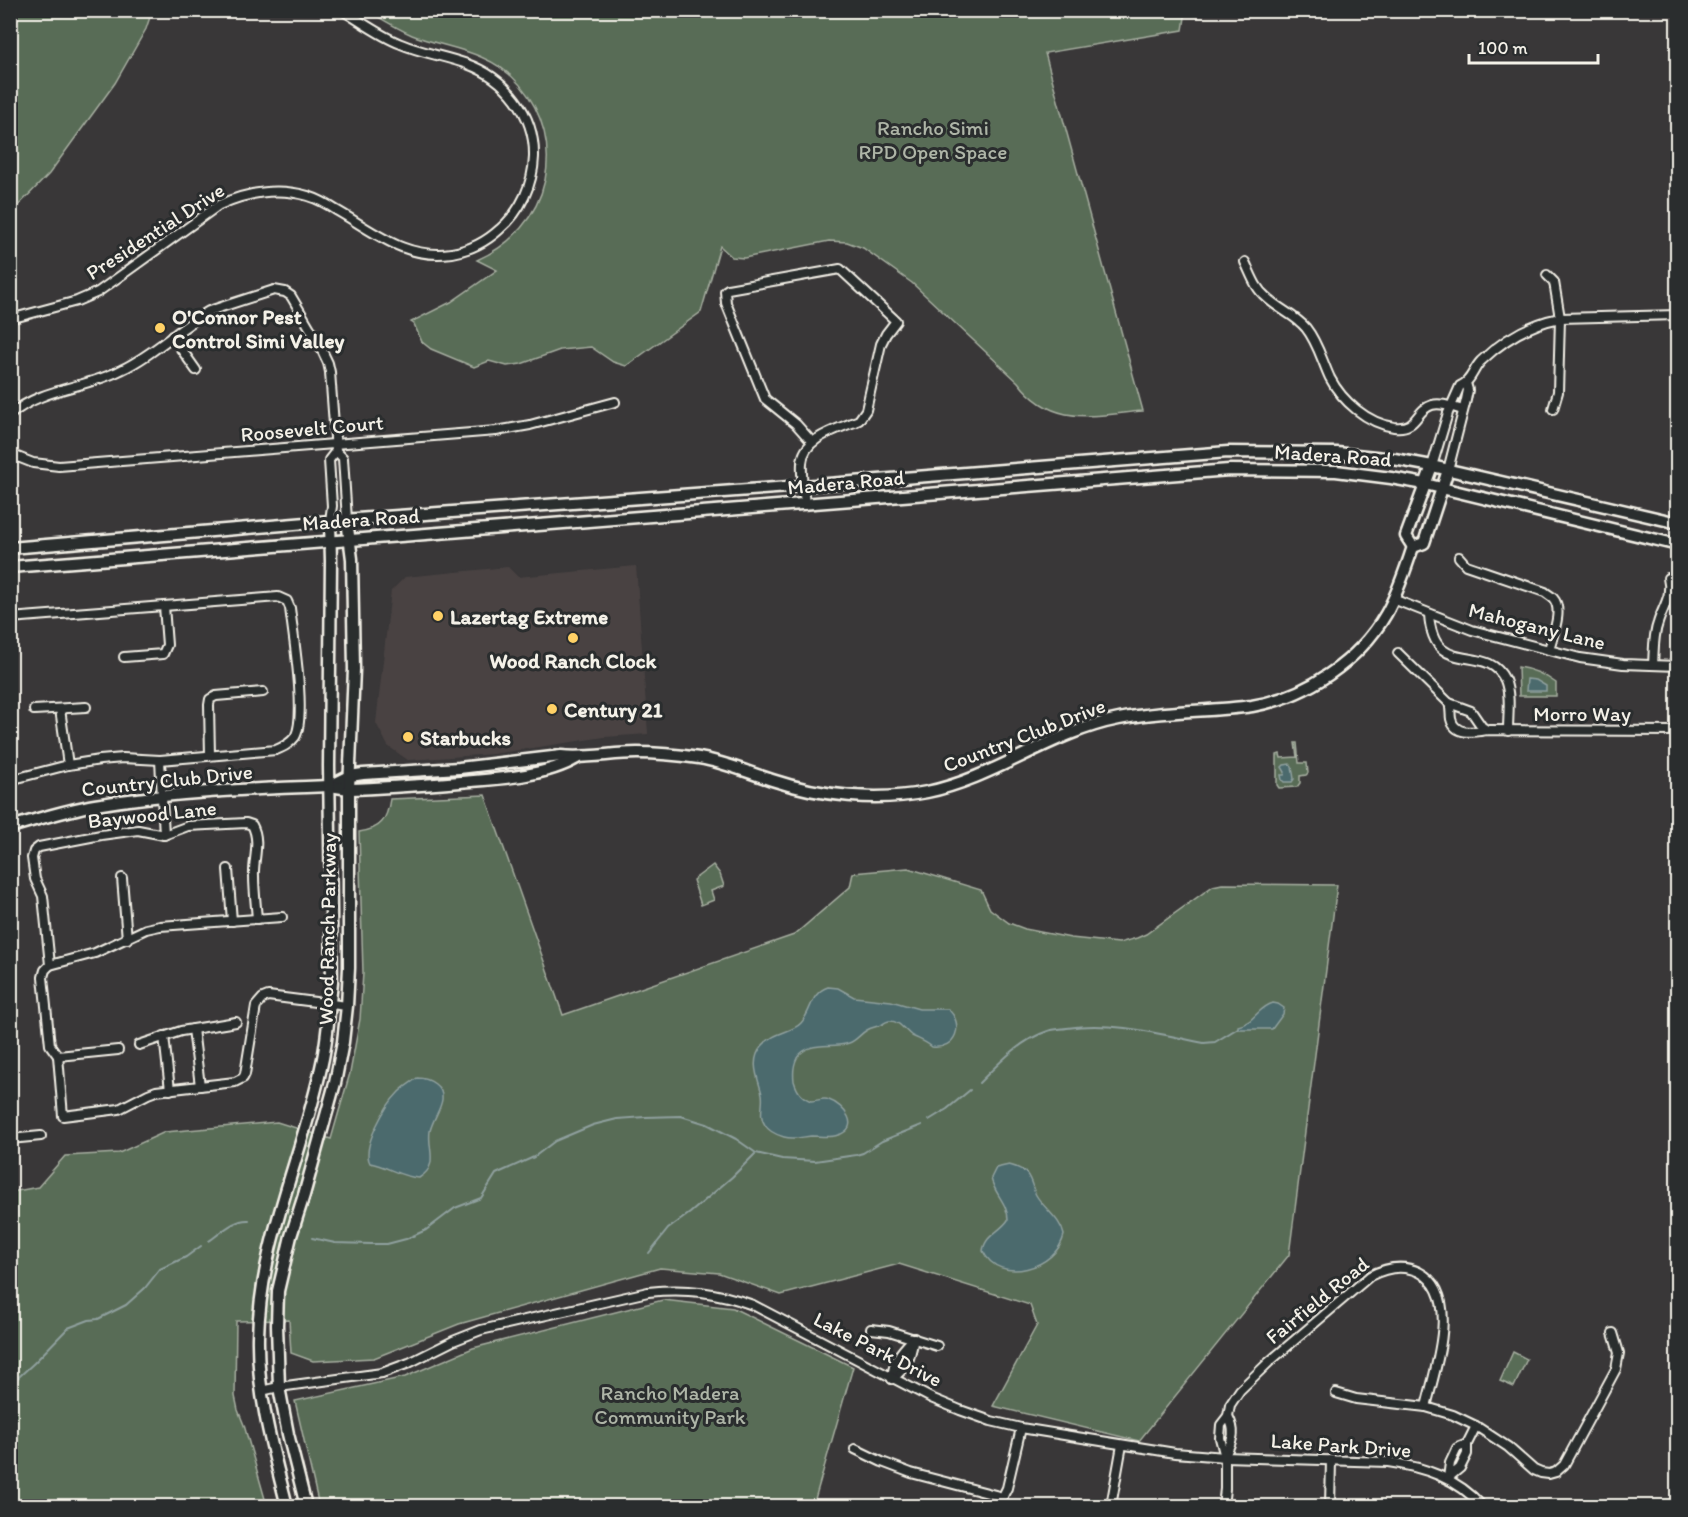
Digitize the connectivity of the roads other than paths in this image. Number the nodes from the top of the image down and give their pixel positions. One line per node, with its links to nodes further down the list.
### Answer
1 (342, 10): 6 (street, Presidential Drive)
2 (1245, 262): 11 (street)
3 (1547, 275): 5 (street)
4 (1677, 315): 5 (street)
5 (1560, 318): 9 (street); 12 (street)
6 (10, 319)
7 (172, 336): 8 (street); 14 (street); 16 (street, Wood Ranch Parkway)
8 (196, 370)
9 (1466, 383): 11 (street); 13 (street)
10 (615, 402): 16 (street, Roosevelt Court)
11 (1450, 407): 13 (street); 18 (street)
12 (1553, 409)
13 (1464, 410): 19 (street)
14 (10, 415)
15 (812, 442): 15 (street); 21 (street)
16 (336, 447): 17 (street, Roosevelt Court); 25 (street, Wood Ranch Parkway); 26 (street, Wood Ranch Parkway)
17 (10, 454)
18 (1432, 466): 19 (main road, Madera Road); 20 (main road); 21 (main road, Madera Road)
19 (1448, 470): 22 (main road); 27 (main road, Madera Road)
20 (1425, 484): 22 (main road, Madera Road); 23 (main road, Madera Road); 31 (main road)
21 (803, 486): 23 (street); 25 (main road, Madera Road)
22 (1442, 488): 30 (main road, Madera Road); 31 (main road)
23 (805, 505): 28 (main road, Madera Road)
24 (1677, 507): 27 (street)
25 (347, 520): 26 (main road, Madera Road); 28 (main road, Wood Ranch Parkway)
26 (330, 521): 29 (main road, Wood Ranch Parkway); 32 (main road, Madera Road)
27 (1676, 522)
28 (350, 540): 29 (main road, Madera Road); 57 (main road, Wood Ranch Parkway)
29 (331, 541): 34 (main road, Madera Road); 59 (main road, Wood Ranch Parkway)
30 (1677, 545)
31 (1413, 547): 36 (main road, Country Club Drive)
32 (10, 548)
33 (1459, 557): 40 (street)
34 (10, 567)
35 (1668, 578): 43 (street)
36 (1393, 599): 38 (street, Mahogany Lane); 54 (main road, Country Club Drive)
37 (164, 606): 39 (street); 42 (street); 53 (street)
38 (1429, 614): 40 (street, Mahogany Lane); 51 (street)
39 (10, 618)
40 (1549, 650): 43 (street, Mahogany Lane)
41 (1398, 653): 46 (street, Morro Way)
42 (123, 657)
43 (1653, 665): 44 (street, Mahogany Lane)
44 (1677, 666)
45 (262, 692): 53 (street)
46 (1449, 703): 50 (street, Morro Way); 50 (street, Morro Way)
47 (86, 707): 48 (street)
48 (60, 709): 49 (street); 56 (street)
49 (34, 711)
50 (1487, 730): 51 (street, Morro Way)
51 (1508, 731): 52 (street, Morro Way)
52 (1677, 731)
53 (210, 755): 55 (street)
54 (577, 758): 57 (main road, Country Club Drive); 60 (main road, Country Club Drive)
55 (160, 760): 56 (street); 61 (street)
56 (68, 765): 58 (street)
57 (350, 776): 59 (main road, Country Club Drive); 60 (main road, Wood Ranch Parkway)
58 (10, 780)
59 (330, 786): 60 (main road, Country Club Drive); 61 (main road, Country Club Drive); 71 (main road, Wood Ranch Parkway)
60 (349, 789): 72 (main road, Wood Ranch Parkway)
61 (163, 796): 62 (main road, Country Club Drive); 63 (street)
62 (10, 827)
63 (164, 835): 67 (street, Baywood Lane); 70 (street, Baywood Lane)
64 (228, 869): 68 (street)
65 (122, 878): 69 (street)
66 (282, 917): 67 (street)
67 (257, 920): 68 (street)
68 (232, 921): 69 (street)
69 (127, 939): 70 (street)
70 (50, 965): 78 (street)
71 (330, 1004): 72 (street); 79 (street); 89 (main road, Wood Ranch Parkway)
72 (347, 1006): 88 (main road, Wood Ranch Parkway)
73 (236, 1022): 74 (street)
74 (193, 1029): 75 (street); 79 (street)
75 (164, 1036): 76 (street); 80 (street)
76 (139, 1045)
77 (118, 1050): 78 (street)
78 (58, 1056): 80 (street)
79 (200, 1086): 80 (street)
80 (170, 1090)
81 (41, 1136): 82 (street)
82 (10, 1139)
83 (871, 1329): 85 (street)
84 (1613, 1333): 92 (street)
85 (914, 1338): 86 (street); 87 (street); 87 (street)
86 (937, 1346)
87 (892, 1378): 88 (street, Lake Park Drive); 93 (street, Lake Park Drive)
88 (279, 1387): 89 (street, Lake Park Drive); 101 (main road, Wood Ranch Parkway)
89 (261, 1391): 100 (main road, Wood Ranch Parkway)
90 (1336, 1393): 91 (street)
91 (1426, 1407): 92 (street); 96 (street, Fairfield Road)
92 (1476, 1426): 98 (street)
93 (1021, 1428): 94 (street, Lake Park Drive); 99 (street)
94 (1122, 1445): 96 (street, Lake Park Drive); 103 (street)
95 (855, 1449): 99 (street)
96 (1225, 1456): 97 (street, Lake Park Drive); 104 (street, Fairfield Road)
97 (1331, 1460): 98 (street, Lake Park Drive); 105 (street)
98 (1448, 1478): 106 (street, Lake Park Drive)
99 (1003, 1497): 102 (street)
100 (287, 1506)
101 (306, 1506)
102 (998, 1506)
103 (1111, 1506)
104 (1223, 1506)
105 (1330, 1506)
106 (1482, 1506)

